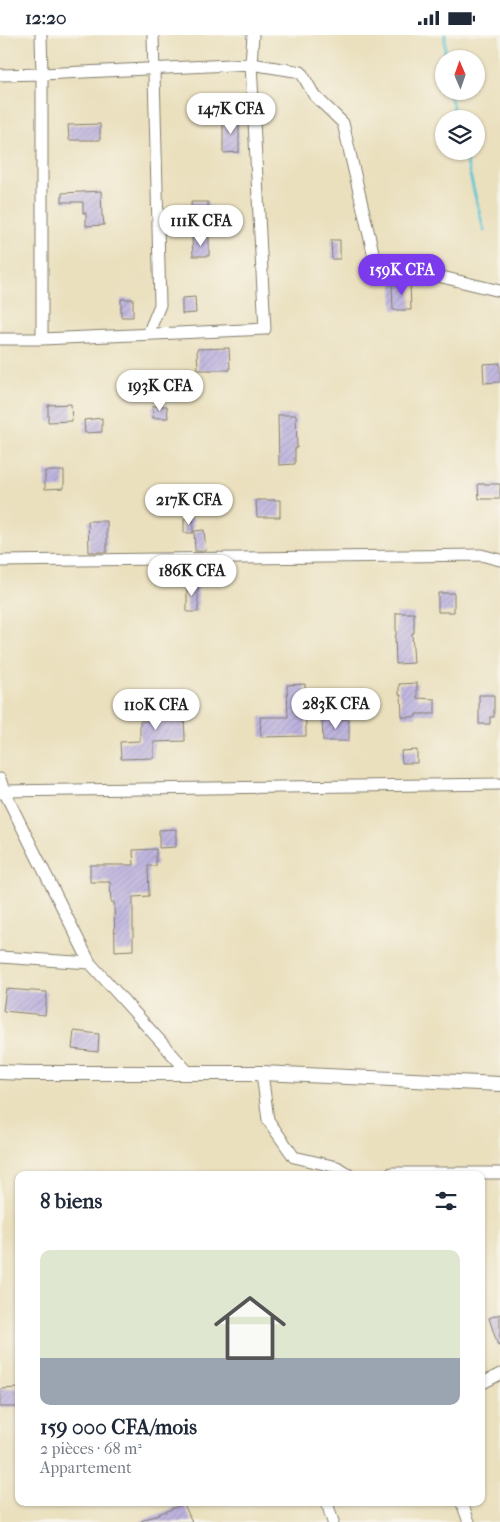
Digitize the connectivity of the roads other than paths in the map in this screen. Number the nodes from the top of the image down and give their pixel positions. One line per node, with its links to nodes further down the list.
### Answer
1 (41, 35): 6 (street)
2 (153, 35): 5 (street)
3 (253, 35): 4 (street)
4 (251, 64): 5 (street); 8 (street); 9 (street)
5 (153, 69): 6 (street); 9 (street)
6 (42, 74): 7 (street); 11 (street)
7 (0, 75)
8 (500, 291)
9 (148, 334): 11 (street)
10 (0, 339): 11 (street)
11 (42, 339)
12 (500, 560): 13 (street)
13 (0, 561)
14 (0, 779): 16 (street)
15 (500, 784): 16 (street)
16 (2, 792): 18 (street)
17 (0, 957): 18 (street)
18 (90, 963): 20 (street)
19 (0, 1072): 20 (street)
20 (189, 1073): 21 (street)
21 (262, 1073): 22 (street); 23 (street)
22 (500, 1084)
23 (343, 1171)
24 (485, 1173): 25 (street)
25 (500, 1173)
26 (500, 1374): 27 (street)
27 (485, 1382)
28 (328, 1506): 30 (street)
29 (463, 1506): 31 (street)
30 (333, 1522)
31 (469, 1522)

